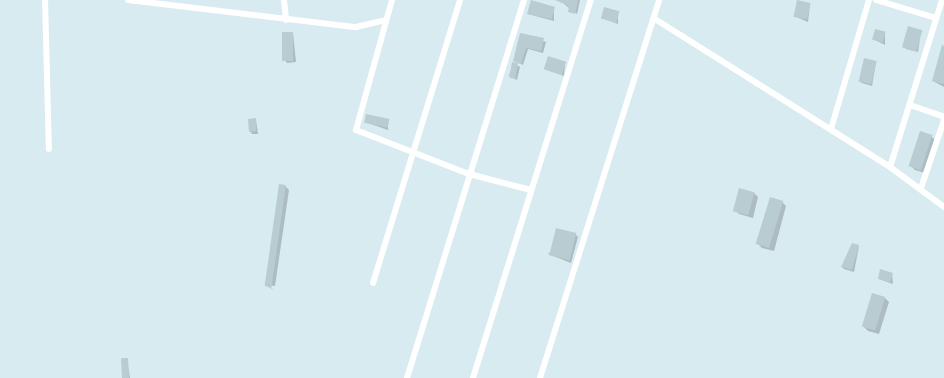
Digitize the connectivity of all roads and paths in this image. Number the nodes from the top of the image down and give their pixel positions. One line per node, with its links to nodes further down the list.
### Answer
1 (45, 0): 19 (street)
2 (128, 0): 14 (street)
3 (284, 0): 14 (street)
4 (392, 0): 15 (street)
5 (460, 0): 20 (street)
6 (524, 0): 22 (street)
7 (591, 0): 24 (street)
8 (659, 0): 13 (street)
9 (870, 0): 18 (street)
10 (876, 0): 12 (street)
11 (942, 0): 12 (street)
12 (936, 18): 16 (street)
13 (655, 19): 18 (street); 29 (street)
14 (286, 20): 15 (street)
15 (383, 21): 20 (street)
16 (910, 105): 17 (street); 21 (street)
17 (944, 118): 23 (street)
18 (831, 129): 21 (street)
19 (49, 149)
20 (412, 154): 22 (street); 26 (street)
21 (890, 167): 23 (street)
22 (469, 174): 24 (street); 27 (street)
23 (921, 188): 25 (street)
24 (531, 190): 28 (street)
25 (944, 207)
26 (373, 283)
27 (407, 378)
28 (473, 378)
29 (540, 378)

